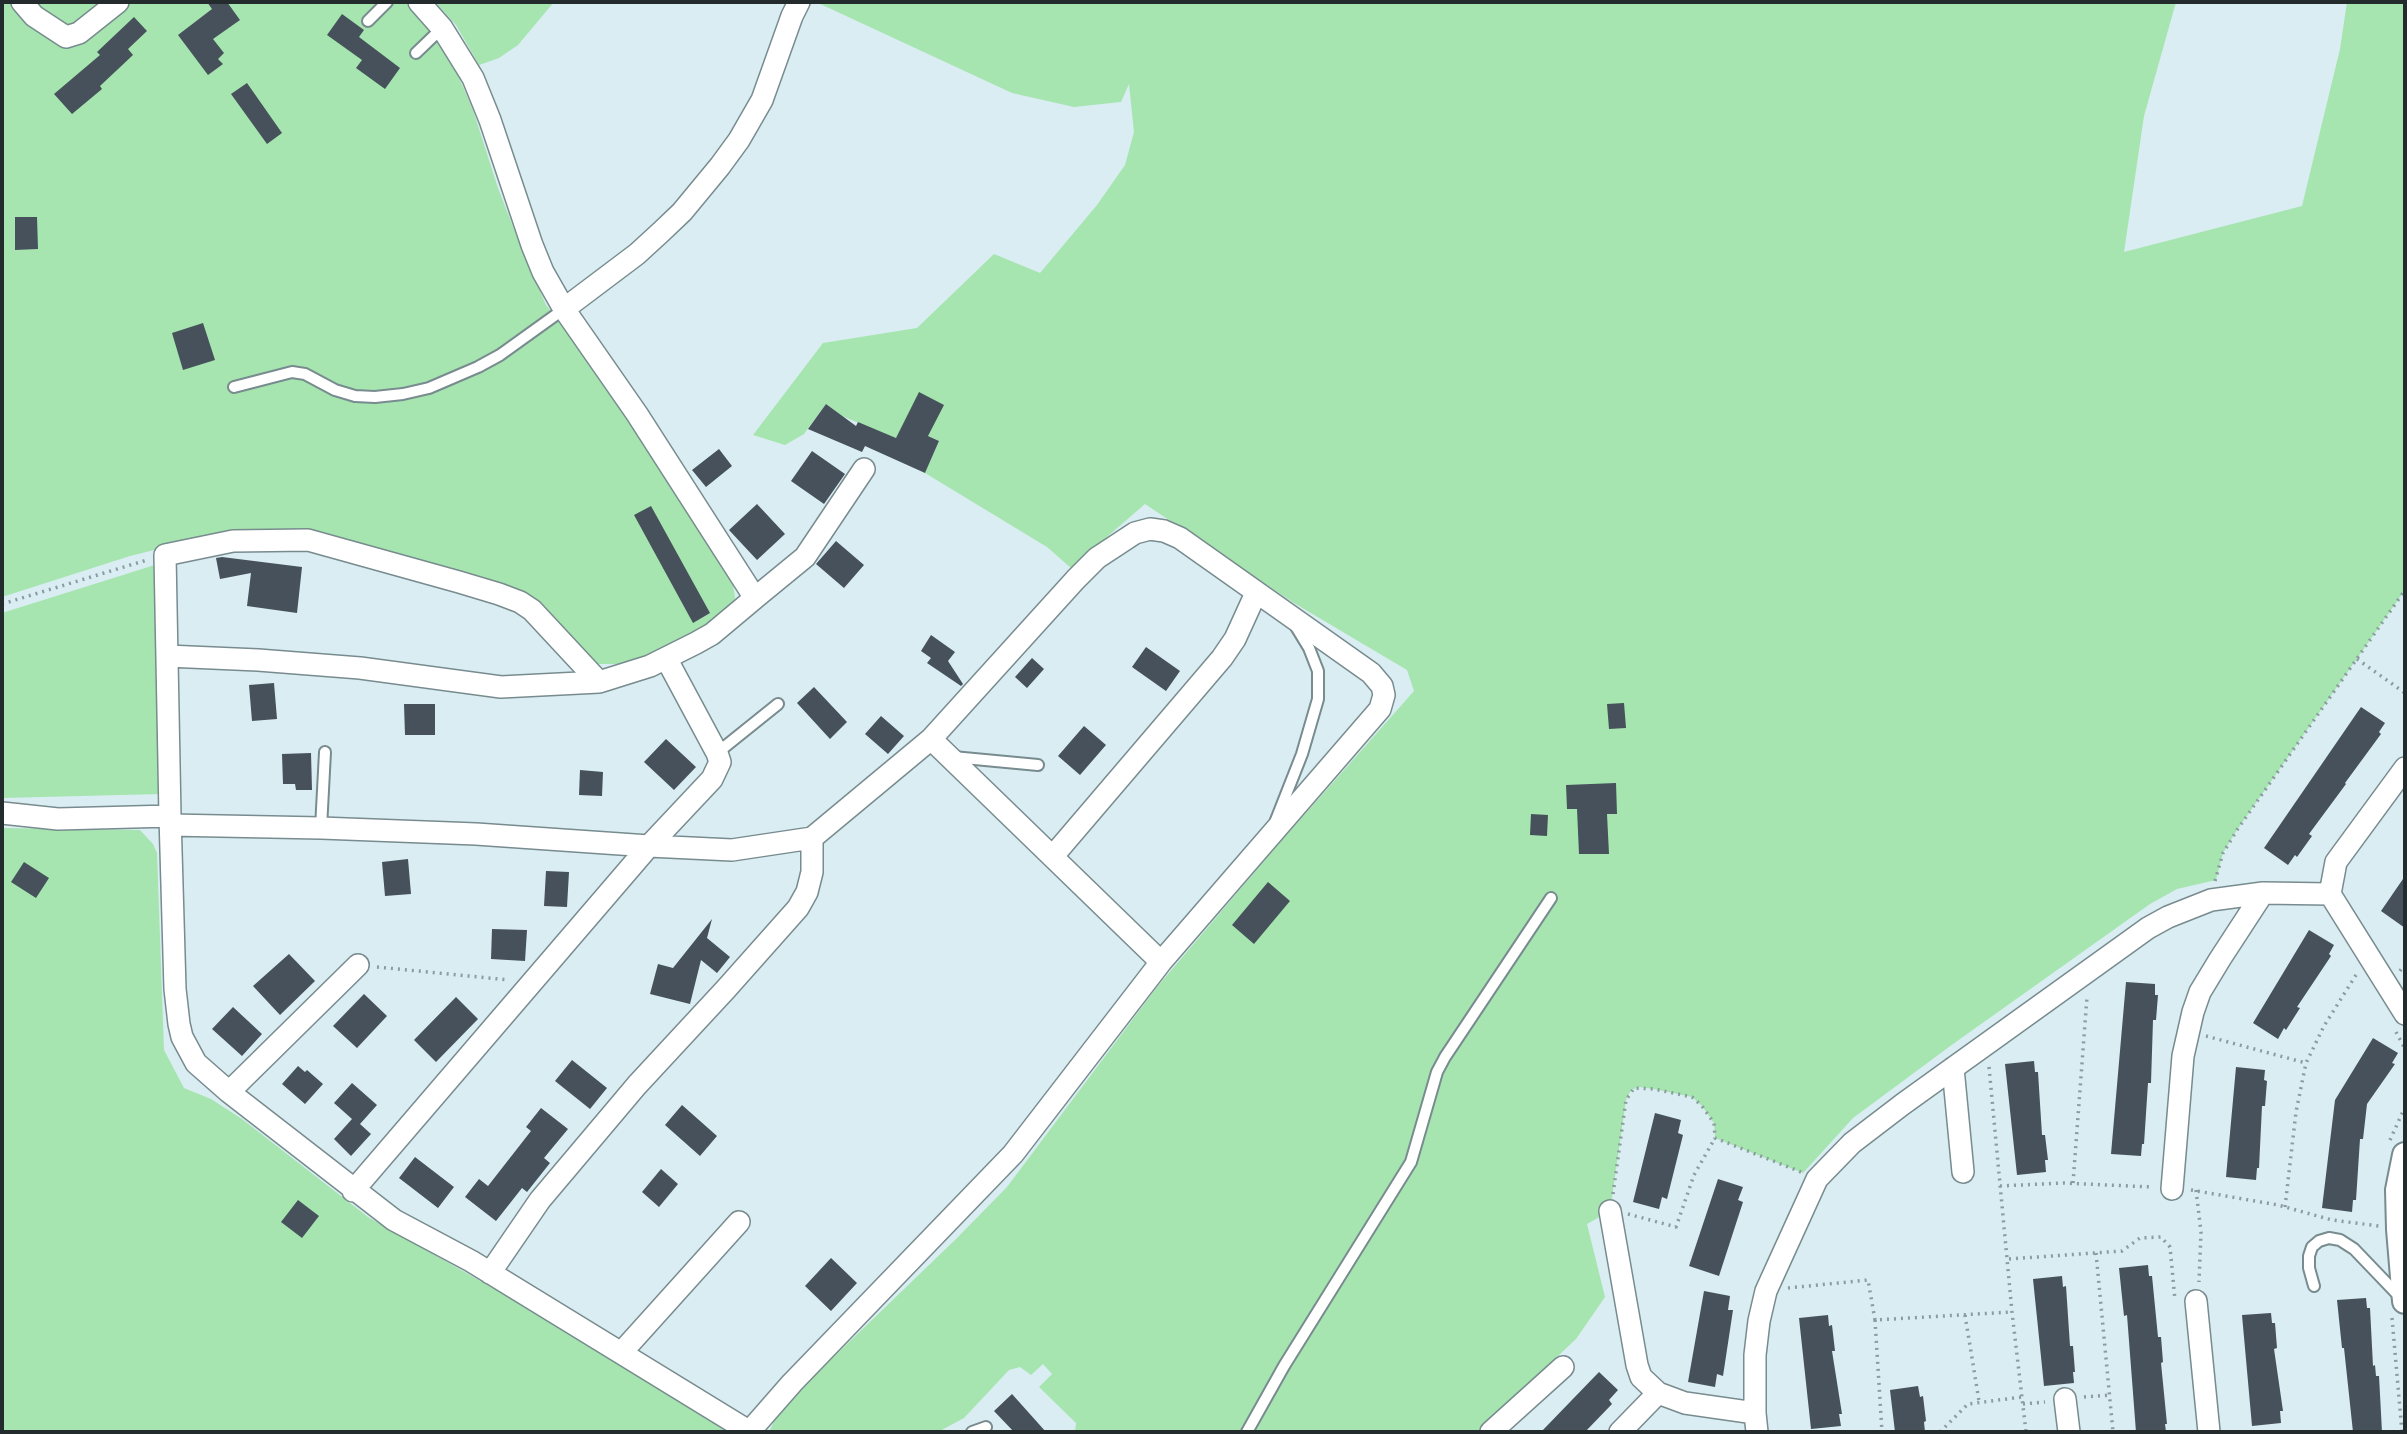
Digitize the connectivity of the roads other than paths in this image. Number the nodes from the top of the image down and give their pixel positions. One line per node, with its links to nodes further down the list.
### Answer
1 (22, 2): 2 (street)
2 (118, 2)
3 (387, 2): 6 (lane)
4 (419, 2): 7 (street)
5 (799, 2): 9 (street)
6 (368, 21)
7 (442, 28): 8 (lane); 9 (street)
8 (416, 53)
9 (564, 309): 10 (lane); 13 (street)
10 (234, 387)
11 (863, 469): 13 (street)
12 (1256, 593): 14 (street); 19 (street); 31 (street)
13 (755, 598): 16 (street)
14 (1289, 616): 28 (lane); 28 (street)
15 (167, 656): 17 (street); 17 (street); 26 (street)
16 (666, 658): 17 (street); 21 (street)
17 (599, 682)
18 (778, 704): 21 (lane)
19 (931, 739): 22 (street); 29 (street)
20 (324, 752): 27 (lane)
21 (717, 753): 30 (street)
22 (949, 756): 23 (lane); 31 (street)
23 (1038, 765)
24 (2405, 768): 33 (street)
25 (2, 813): 26 (street)
26 (170, 821): 27 (street); 39 (street)
27 (321, 828): 30 (street)
28 (1272, 832): 35 (street)
29 (812, 838): 30 (street); 47 (street)
30 (649, 846): 43 (street)
31 (1053, 856): 35 (street)
32 (2263, 892): 33 (street); 38 (street); 42 (street)
33 (2330, 894): 37 (street)
34 (1551, 898): 59 (lane)
35 (1161, 962): 57 (street)
36 (358, 965): 39 (street)
37 (2405, 1014)
38 (1953, 1068): 41 (street); 55 (street)
39 (229, 1092): 43 (street)
40 (2405, 1155): 46 (street)
41 (1963, 1172)
42 (2172, 1189)
43 (353, 1191): 47 (street)
44 (1610, 1211): 53 (street)
45 (739, 1222): 51 (street)
46 (2403, 1258): 49 (street)
47 (490, 1273): 51 (street)
48 (2315, 1286): 49 (lane)
49 (2400, 1297)
50 (2196, 1301): 63 (street)
51 (621, 1353): 57 (street)
52 (1563, 1367): 60 (street)
53 (1658, 1393): 55 (street); 61 (street)
54 (2065, 1399): 62 (street)
55 (1756, 1423)
56 (986, 1427): 58 (lane)
57 (750, 1432)
58 (972, 1432)
59 (1247, 1432)
60 (1492, 1432)
61 (1620, 1432)
62 (2069, 1432)
63 (2209, 1432)

